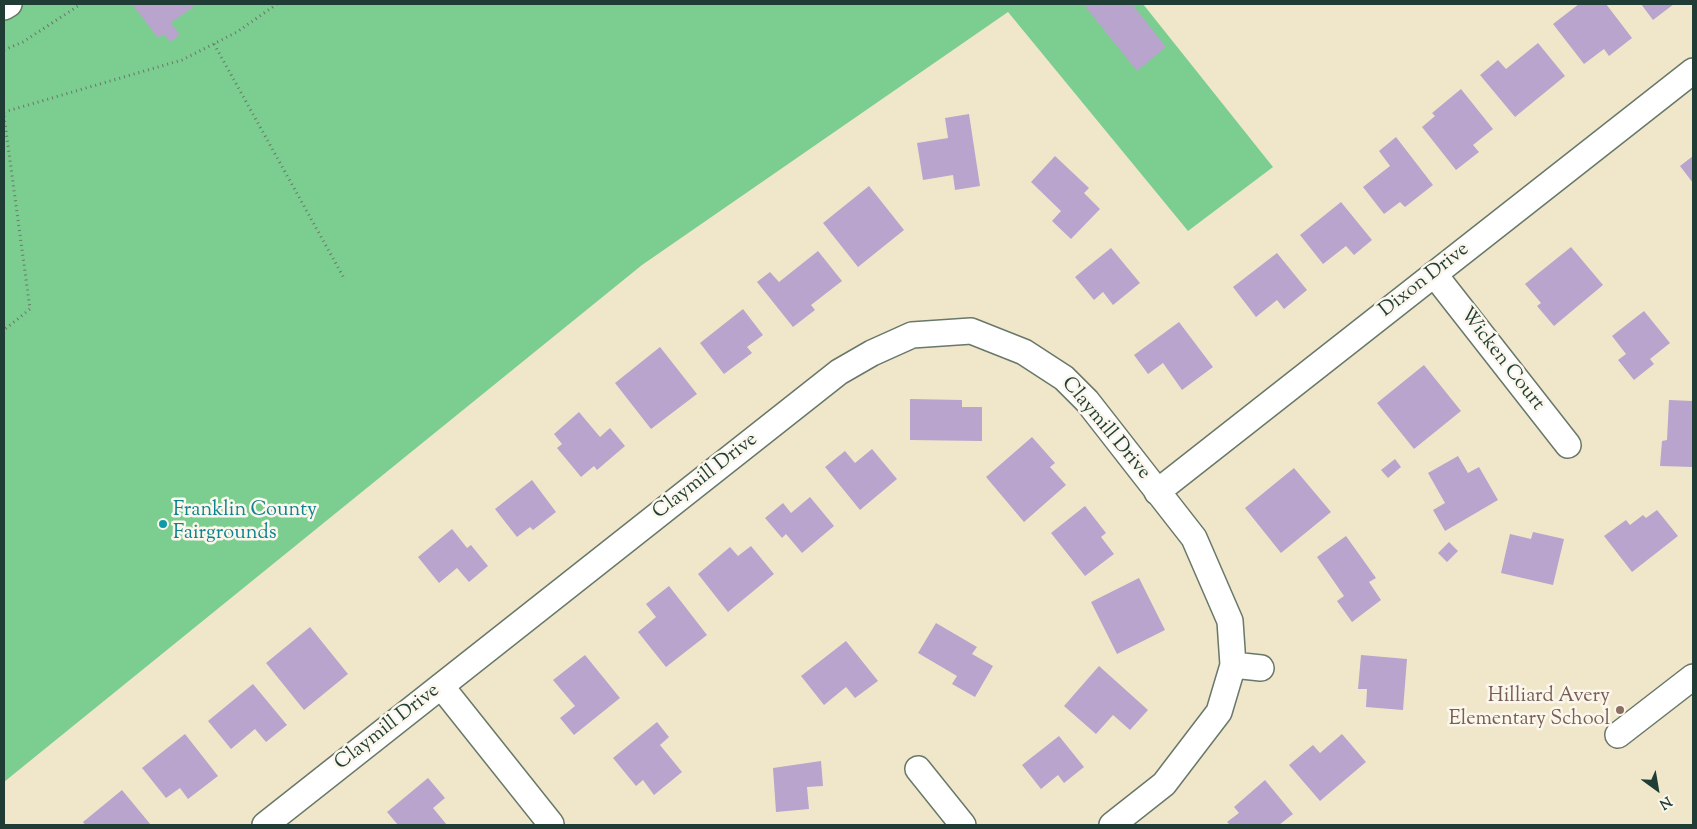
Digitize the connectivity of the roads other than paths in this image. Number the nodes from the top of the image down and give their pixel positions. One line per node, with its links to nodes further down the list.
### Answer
1 (9, 4): 2 (street)
2 (4, 7)
3 (1693, 71): 4 (street, Dixon Drive)
4 (1434, 274): 5 (street, Wicken Court); 6 (street, Dixon Drive)
5 (1568, 445)
6 (1157, 492): 7 (street, Claymill Drive); 10 (street, Claymill Drive)
7 (1233, 665): 8 (street); 16 (street)
8 (1260, 668)
9 (1693, 677): 11 (street)
10 (442, 686): 13 (street); 14 (street, Claymill Drive)
11 (1618, 735)
12 (918, 769): 15 (street)
13 (551, 824)
14 (265, 825)
15 (963, 825)
16 (1112, 825)

